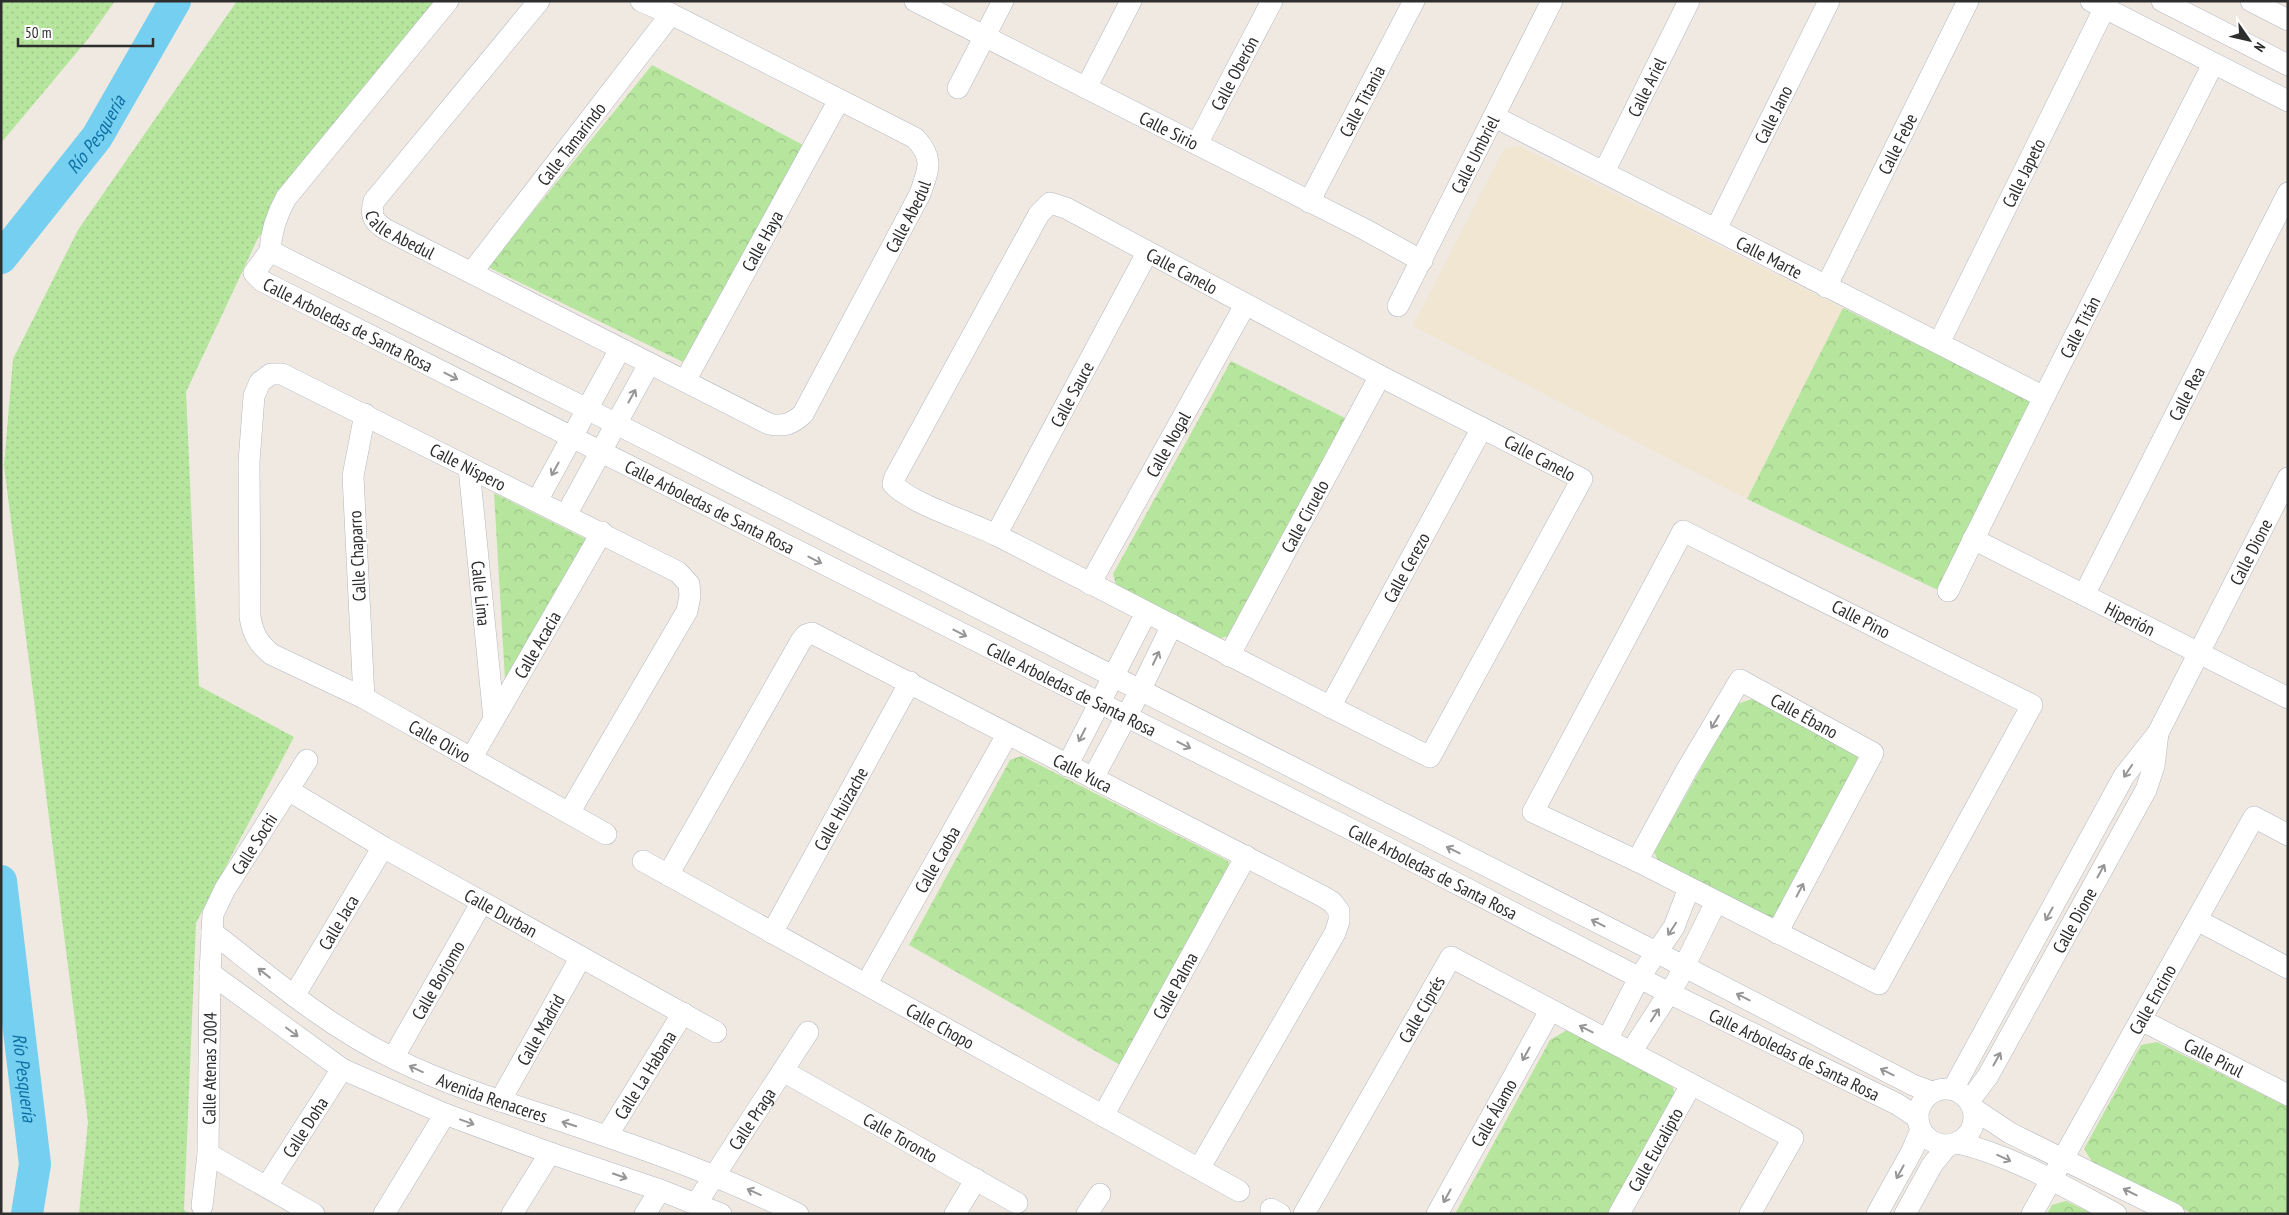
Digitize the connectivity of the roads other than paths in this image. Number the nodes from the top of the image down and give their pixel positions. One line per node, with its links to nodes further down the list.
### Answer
1 (448, 1): 31 (street)
2 (539, 1): 34 (street, Calle Abedul)
3 (641, 1): 16 (street, Calle Abedul)
4 (915, 1): 18 (street, Calle Sirio)
5 (1003, 1): 18 (street)
6 (1131, 1): 22 (street)
7 (1272, 1): 26 (street, Calle Oberón)
8 (1414, 1): 29 (street, Calle Titania)
9 (1552, 1): 25 (street, Calle Umbriel)
10 (1689, 1): 27 (street, Calle Ariel)
11 (1829, 1): 30 (street, Calle Jano)
12 (1968, 1): 35 (street, Calle Febe)
13 (2162, 1): 20 (street)
14 (2252, 1): 17 (street)
15 (2101, 4): 19 (street); 38 (street, Calle Japeto)
16 (671, 14): 23 (street, Calle Abedul); 34 (street, Calle Tamarindo)
17 (2288, 20)
18 (985, 36): 21 (street); 22 (street, Calle Sirio)
19 (2213, 64): 24 (street); 43 (street, Calle Titán)
20 (2288, 65)
21 (958, 88)
22 (1086, 88): 26 (street, Calle Sirio)
23 (839, 100): 42 (street, Calle Haya); 42 (street, Calle Abedul)
24 (2288, 101)
25 (1495, 116): 27 (street, Calle Marte); 33 (street, Calle Umbriel)
26 (1197, 144): 29 (street, Calle Sirio)
27 (1604, 172): 30 (street, Calle Marte)
28 (2288, 193): 59 (street, Calle Rea)
29 (1309, 202): 33 (street, Calle Sirio)
30 (1716, 229): 35 (street, Calle Marte)
31 (270, 251): 44 (street, Calle Arboledas de Santa Rosa); 48 (street, Calle Arboledas de Santa Rosa, one-way to 48)
32 (1147, 253): 36 (street, Calle Canelo); 55 (street, Calle Sauce); 55 (street, Calle Canelo)
33 (1422, 261): 37 (street, Calle Umbriel)
34 (472, 272): 39 (street, Calle Abedul)
35 (1826, 287): 38 (street, Calle Marte)
36 (1244, 305): 41 (street, Calle Canelo); 57 (street, Calle Nogal)
37 (1398, 306)
38 (1939, 343): 43 (street, Calle Marte)
39 (620, 349): 40 (street, Calle Abedul); 44 (street)
40 (649, 364): 42 (street, Calle Abedul); 46 (street, one-way to 40)
41 (1380, 376): 47 (street, Calle Canelo); 64 (street, Calle Ciruelo)
42 (685, 381)
43 (2044, 397): 56 (street, Calle Titán)
44 (587, 409): 46 (street, Calle Arboledas de Santa Rosa); 48 (street)
45 (365, 414): 50 (street, Calle Níspero); 63 (street, Calle Níspero); 68 (street, Calle Chaparro)
46 (616, 424): 49 (street); 65 (street, Calle Arboledas de Santa Rosa)
47 (1482, 428): 71 (street, Calle Cerezo); 71 (street, Calle Canelo)
48 (572, 437): 49 (street, Calle Arboledas de Santa Rosa); 52 (street, one-way to 52)
49 (601, 451): 53 (street); 70 (street, Calle Arboledas de Santa Rosa, one-way to 70)
50 (470, 468): 52 (street, Calle Níspero); 73 (street, Calle Lima)
51 (2288, 478): 62 (street, Calle Dione)
52 (537, 501): 53 (street, Calle Níspero)
53 (566, 515): 54 (street, Calle Níspero)
54 (602, 532): 73 (street, Calle Acacia); 80 (street, Calle Níspero)
55 (996, 535): 57 (street, Calle Canelo)
56 (1974, 539): 58 (street, Calle Titán); 59 (street, Hiperión)
57 (1090, 584): 60 (street, Calle Canelo)
58 (1948, 591)
59 (2084, 595): 62 (street, Hiperión)
60 (1146, 613): 61 (street, Calle Canelo); 65 (street)
61 (1172, 624): 64 (street, Calle Canelo); 67 (street, one-way to 61)
62 (2199, 652): 69 (street, Hiperión); 115 (street, Calle Dione)
63 (271, 654): 68 (street, Calle Olivo)
64 (1229, 656): 71 (street, Calle Canelo)
65 (1113, 677): 67 (street, Calle Arboledas de Santa Rosa); 70 (street)
66 (910, 682): 74 (street, Calle Yuca); 87 (street, Calle Yuca); 93 (street, Calle Huizache)
67 (1140, 691): 72 (street); 96 (street, Calle Arboledas de Santa Rosa, one-way to 67)
68 (364, 698): 75 (street, Calle Olivo)
69 (2288, 698)
70 (1099, 703): 72 (street, Calle Arboledas de Santa Rosa); 77 (street, one-way to 77)
71 (1330, 707)
72 (1126, 717): 78 (street); 96 (street, Calle Arboledas de Santa Rosa, one-way to 96)
73 (494, 719): 75 (street, Calle Acacia)
74 (1007, 735): 77 (street, Calle Yuca); 100 (street, Calle Caoba)
75 (472, 757): 80 (street, Calle Olivo)
76 (307, 760): 79 (street, Calle Sochi)
77 (1067, 766): 78 (street, Calle Yuca)
78 (1093, 778): 84 (street, Calle Yuca)
79 (288, 790): 83 (street, Calle Durban); 92 (street, Calle Sochi)
80 (569, 813): 81 (street, Calle Olivo)
81 (606, 834)
82 (2288, 835): 91 (street, Calle Encino)
83 (383, 847): 89 (street, Calle Durban); 101 (street, Calle Jaca)
84 (1246, 856): 118 (street, Calle Palma); 125 (street, Calle Yuca)
85 (643, 861): 87 (street, Calle Chopo)
86 (1637, 861): 88 (street, Calle Pino); 94 (street, Calle Ébano, one-way to 86); 94 (street, Calle Pino)
87 (668, 876): 93 (street, Calle Chopo)
88 (1689, 888): 90 (street, Calle Pino); 96 (street, one-way to 96)
89 (482, 902): 95 (street, Calle Durban); 109 (street, Calle Borjomo)
90 (1716, 902): 94 (street, Calle Pino); 99 (street)
91 (2197, 920): 97 (street); 104 (street, Calle Encino)
92 (212, 932): 98 (street, Calle Atenas 2004); 101 (street, Avenida Renaceres, one-way to 92)
93 (772, 933): 100 (street, Calle Chopo)
94 (1777, 933)
95 (581, 956): 103 (street, Calle Durban); 116 (street, Calle Madrid)
96 (1648, 965): 99 (street, Calle Arboledas de Santa Rosa); 99 (street, Calle Arboledas de Santa Rosa); 107 (street)
97 (2288, 968)
98 (210, 974): 110 (street, Avenida Renaceres, one-way to 110); 123 (street, Calle Atenas 2004)
99 (1677, 979): 108 (street, one-way to 99); 113 (street, Calle Arboledas de Santa Rosa, one-way to 99); 119 (street, Calle Arboledas de Santa Rosa)
100 (867, 983): 118 (street, Calle Chopo)
101 (294, 996): 109 (street, Avenida Renaceres)
102 (1550, 1011): 107 (street, Calle Ciprés, one-way to 102); 144 (street, Calle Ciprés); 145 (street, Calle Álamo, one-way to 145)
103 (684, 1013): 105 (street, Calle Durban); 120 (street, Calle La Habana)
104 (2141, 1020): 114 (street, Calle Pirul); 124 (street, Calle Encino)
105 (716, 1032)
106 (808, 1032): 111 (street, Calle Praga)
107 (1607, 1040): 108 (street, Calle Ciprés)
108 (1631, 1052): 112 (street, Calle Ciprés)
109 (393, 1058): 116 (street, Avenida Renaceres, one-way to 109)
110 (342, 1069): 117 (street, Avenida Renaceres); 129 (street, Calle Doha)
111 (783, 1071): 126 (street, Calle Praga); 127 (street, Calle Toronto)
112 (1691, 1085): 146 (street, Calle Eucalipto); 147 (street, Calle Ciprés)
113 (1932, 1092): 115 (street); 119 (street)
114 (2288, 1095)
115 (1966, 1099): 121 (street); 124 (street)
116 (500, 1101): 120 (street, Avenida Renaceres, one-way to 116)
117 (445, 1114): 122 (street, Avenida Renaceres, one-way to 122); 137 (street)
118 (1103, 1116): 125 (street, Calle Chopo)
119 (1919, 1124): 121 (street); 148 (street, one-way to 148)
120 (607, 1136): 126 (street, Avenida Renaceres)
121 (1953, 1144): 128 (street, one-way to 128); 149 (street)
122 (550, 1153): 130 (street, Avenida Renaceres, one-way to 130); 138 (street)
123 (208, 1154): 129 (street); 135 (street, Calle Atenas 2004)
124 (2063, 1159): 128 (street, Calle Encino); 152 (street, one-way to 124)
125 (1199, 1169): 131 (street, Calle Chopo)
126 (715, 1175): 134 (street, Calle Praga); 141 (street, Avenida Renaceres, one-way to 126)
127 (976, 1179): 133 (street, Calle Toronto); 142 (street)
128 (2051, 1180): 150 (street, Calle Encino); 151 (street)
129 (267, 1186): 136 (street)
130 (660, 1190): 134 (street, Avenida Renaceres); 139 (street)
131 (1239, 1191)
132 (1100, 1194): 143 (street)
133 (1017, 1203)
134 (696, 1204): 140 (street, Avenida Renaceres)
135 (202, 1206)
136 (314, 1214)
137 (384, 1214)
138 (512, 1214)
139 (645, 1214)
140 (721, 1214)
141 (798, 1214)
142 (955, 1214)
143 (1087, 1214)
144 (1304, 1214)
145 (1438, 1214)
146 (1619, 1214)
147 (1750, 1214)
148 (1877, 1214)
149 (1905, 1214)
150 (2032, 1214)
151 (2116, 1214)
152 (2174, 1214)

